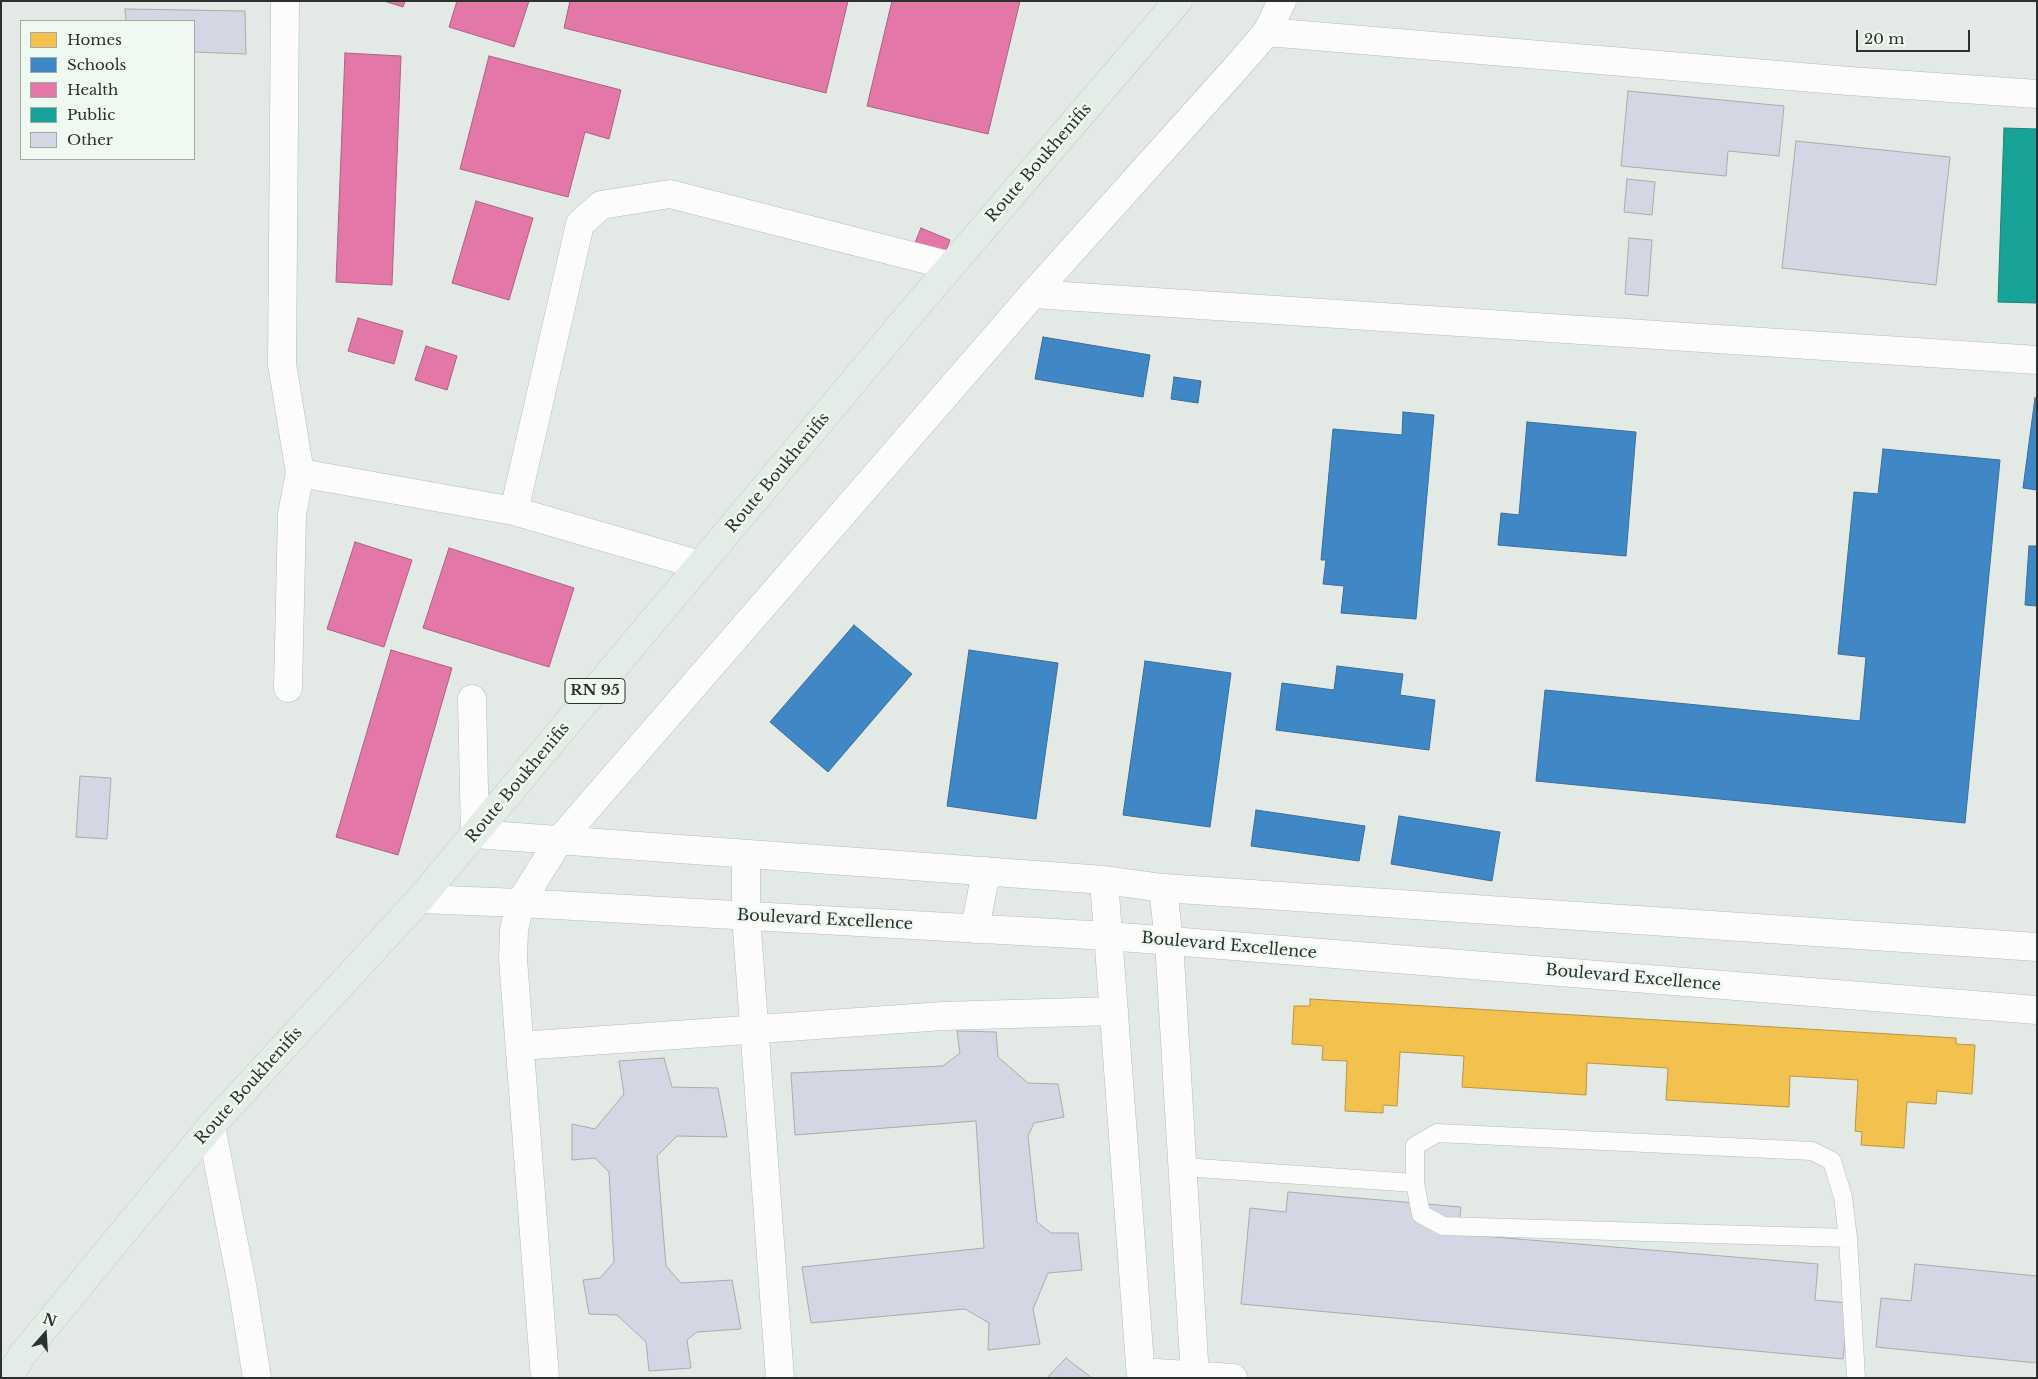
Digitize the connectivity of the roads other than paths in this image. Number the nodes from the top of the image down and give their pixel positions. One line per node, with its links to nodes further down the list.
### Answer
1 (284, 1): 9 (street)
2 (1178, 1): 6 (main road, Route Boukhenifis / RN 95)
3 (1282, 1): 4 (street)
4 (1267, 32): 5 (street); 7 (street)
5 (2037, 94)
6 (951, 266): 10 (street); 11 (main road, Route Boukhenifis / RN 95)
7 (1033, 294): 8 (street); 15 (street)
8 (2037, 360)
9 (300, 473): 10 (street); 12 (street)
10 (514, 511): 11 (street)
11 (700, 565): 14 (main road, Route Boukhenifis / RN 95)
12 (288, 688)
13 (472, 699): 14 (street)
14 (476, 834): 15 (street); 20 (main road, Route Boukhenifis / RN 95)
15 (558, 842): 16 (street); 21 (street)
16 (746, 854): 17 (street); 22 (street)
17 (986, 871): 18 (street); 23 (street)
18 (1104, 880): 19 (street); 24 (street)
19 (1163, 888): 25 (street); 26 (street)
20 (420, 899): 21 (street, Boulevard Excellence); 31 (main road, Route Boukhenifis / RN 95)
21 (520, 903): 22 (street, Boulevard Excellence); 30 (street)
22 (746, 916): 23 (street, Boulevard Excellence); 29 (street)
23 (975, 928): 24 (street, Boulevard Excellence)
24 (1108, 936): 25 (street, Boulevard Excellence); 28 (street)
25 (1169, 941): 27 (street, Boulevard Excellence); 32 (street)
26 (2037, 947)
27 (2037, 1010)
28 (1114, 1011): 29 (street); 35 (street)
29 (755, 1031): 30 (street); 40 (street)
30 (520, 1046): 39 (street)
31 (211, 1126): 37 (main road, Route Boukhenifis / RN 95); 38 (street)
32 (1182, 1167): 33 (lane); 36 (street)
33 (1414, 1183): 34 (lane); 34 (lane)
34 (1848, 1238): 42 (lane)
35 (1141, 1375): 36 (street)
36 (1194, 1377): 41 (street)
37 (8, 1378)
38 (257, 1378)
39 (545, 1378)
40 (780, 1378)
41 (1233, 1378)
42 (1856, 1378)

